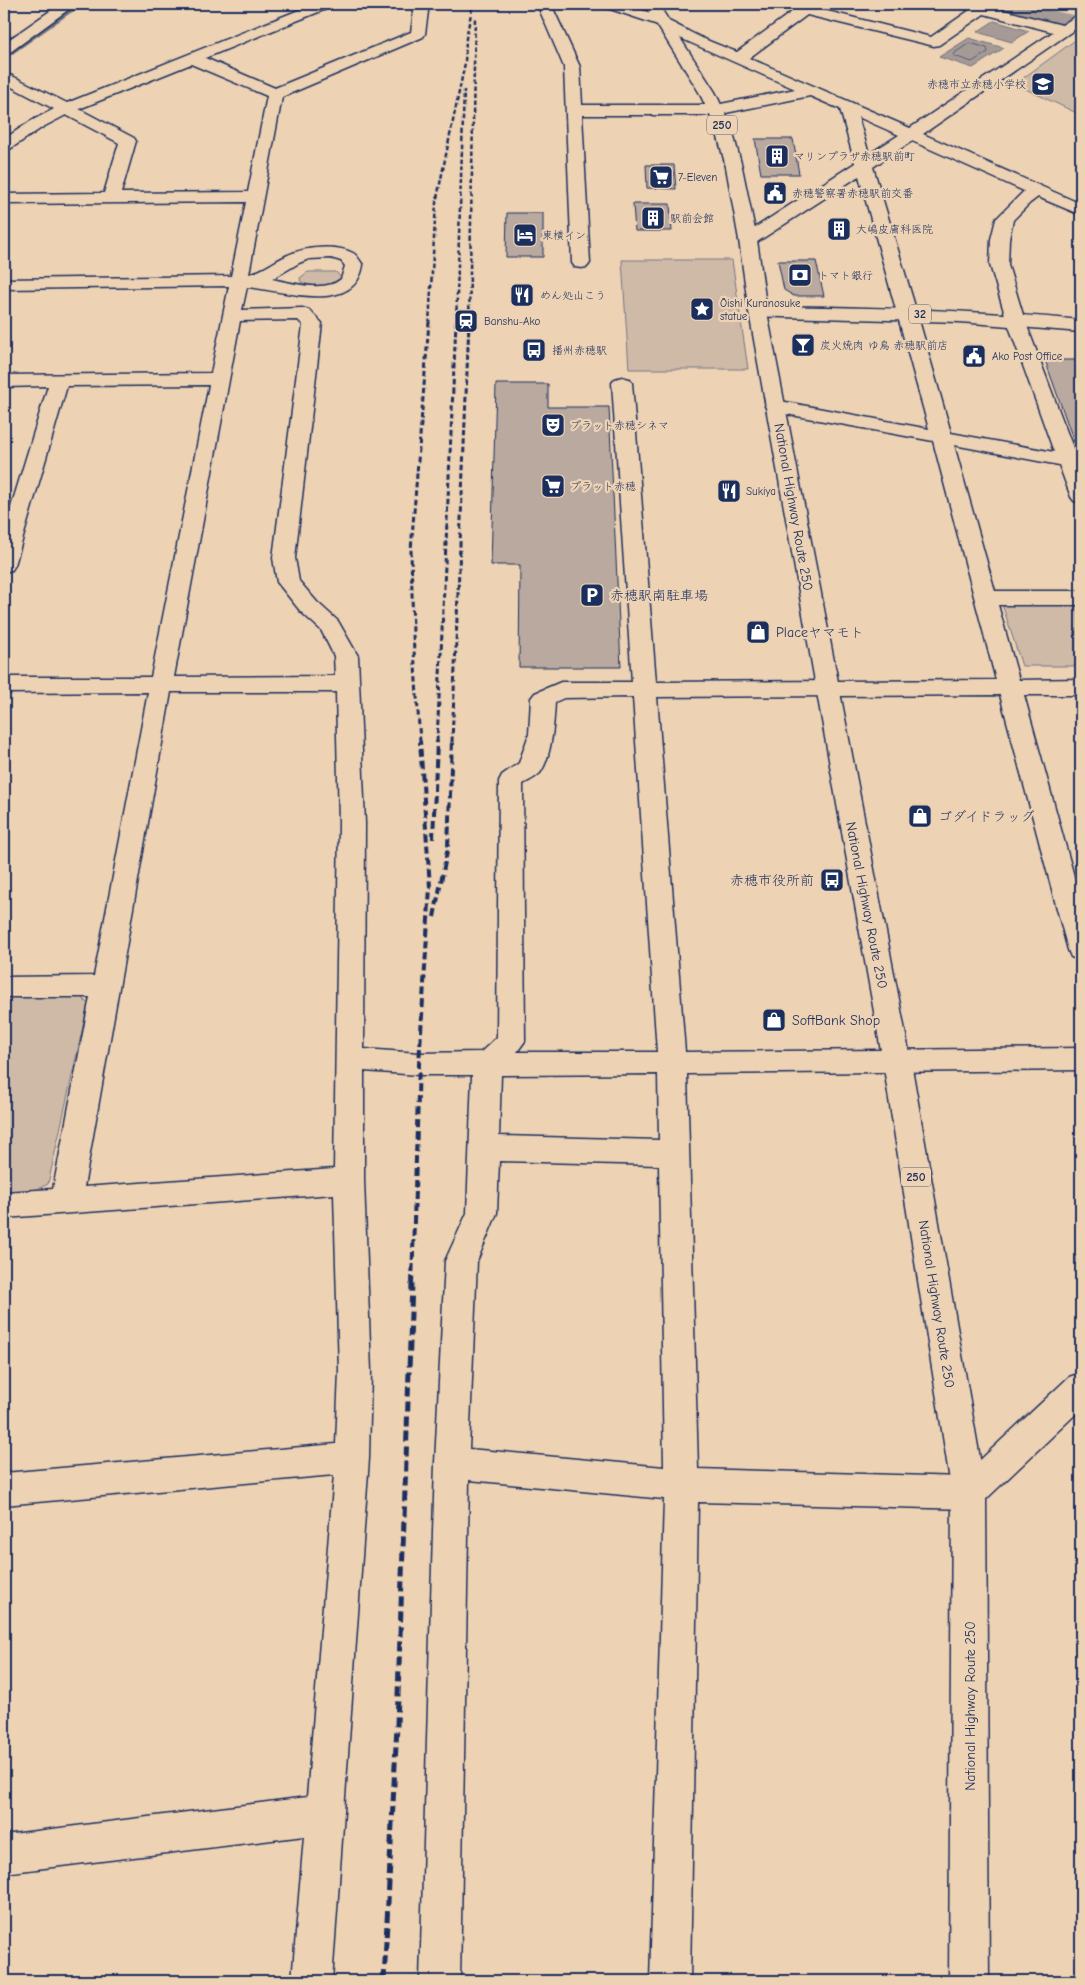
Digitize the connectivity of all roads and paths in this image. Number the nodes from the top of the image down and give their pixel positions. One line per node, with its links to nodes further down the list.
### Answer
1 (69, 4): 14 (main road)
2 (326, 4): 15 (main road)
3 (422, 4): 19 (main road)
4 (544, 4): 22 (main road)
5 (609, 4): 12 (main road)
6 (651, 4): 12 (main road, National Highway Route 250 / 250)
7 (780, 4): 10 (main road)
8 (961, 4): 11 (main road)
9 (1019, 4): 13 (main road)
10 (808, 7): 11 (main road); 16 (main road)
11 (982, 9): 13 (main road)
12 (663, 22): 16 (main road); 23 (main road, National Highway Route 250 / 250)
13 (1075, 23): 24 (main road)
14 (4, 50)
15 (191, 58): 19 (main road); 21 (main road)
16 (739, 58): 18 (main road)
17 (4, 77): 21 (main road)
18 (811, 91): 20 (main road); 23 (main road)
19 (275, 94): 29 (main road)
20 (847, 107): 24 (main road); 26 (main road)
21 (66, 109): 25 (main road); 28 (main road)
22 (574, 110): 23 (main road); 33 (main road)
23 (716, 110): 32 (main road, National Highway Route 250 / 250)
24 (909, 136): 26 (main road); 27 (main road)
25 (4, 146)
26 (863, 166): 32 (main road); 37 (main road)
27 (1036, 191): 31 (main road); 39 (main road)
28 (111, 197): 29 (main road); 30 (main road)
29 (256, 197): 34 (main road)
30 (4, 199)
31 (1081, 210)
32 (748, 240): 36 (main road, National Highway Route 250 / 250)
33 (581, 263)
34 (240, 281): 34 (main road); 35 (main road); 38 (main road)
35 (4, 284)
36 (758, 312): 37 (main road, 32); 45 (main road, National Highway Route 250 / 250)
37 (908, 313): 39 (main road, 32); 46 (main road)
38 (233, 316): 41 (main road); 53 (main road)
39 (1014, 318): 40 (main road, 32); 47 (main road)
40 (1081, 326)
41 (221, 379): 43 (main road); 52 (main road)
42 (4, 381): 43 (main road)
43 (58, 381): 49 (main road)
44 (622, 383): 57 (main road)
45 (775, 406): 46 (main road); 58 (main road, National Highway Route 250 / 250)
46 (941, 437): 47 (main road); 50 (main road)
47 (1075, 462): 48 (main road)
48 (1081, 497)
49 (4, 565)
50 (984, 598): 51 (main road); 56 (main road)
51 (1081, 598)
52 (161, 684): 53 (main road); 54 (main road); 60 (main road)
53 (347, 684): 62 (main road)
54 (4, 685)
55 (1081, 686): 56 (main road)
56 (1010, 687): 58 (main road); 59 (main road)
57 (646, 688): 58 (main road); 65 (main road); 66 (main road)
58 (826, 688): 64 (main road, National Highway Route 250 / 250)
59 (1081, 950)
60 (105, 986): 61 (main road); 70 (main road)
61 (4, 987)
62 (350, 1059): 65 (main road); 69 (main road)
63 (1081, 1059): 64 (main road)
64 (897, 1062): 66 (main road); 77 (main road, National Highway Route 250 / 250)
65 (487, 1064): 66 (main road); 67 (main road)
66 (672, 1064): 68 (main road)
67 (484, 1148): 68 (main road); 74 (main road)
68 (674, 1153): 75 (main road)
69 (349, 1180): 70 (main road); 73 (main road)
70 (66, 1200): 71 (main road)
71 (4, 1205)
72 (1081, 1388): 77 (main road)
73 (352, 1458): 76 (main road); 78 (main road)
74 (452, 1464): 75 (main road); 81 (main road)
75 (682, 1484): 77 (main road); 82 (main road)
76 (4, 1488)
77 (969, 1493): 83 (main road, National Highway Route 250 / 250)
78 (326, 1814): 79 (main road); 80 (main road)
79 (4, 1854)
80 (312, 1981)
81 (440, 1981)
82 (670, 1981)
83 (969, 1981)

